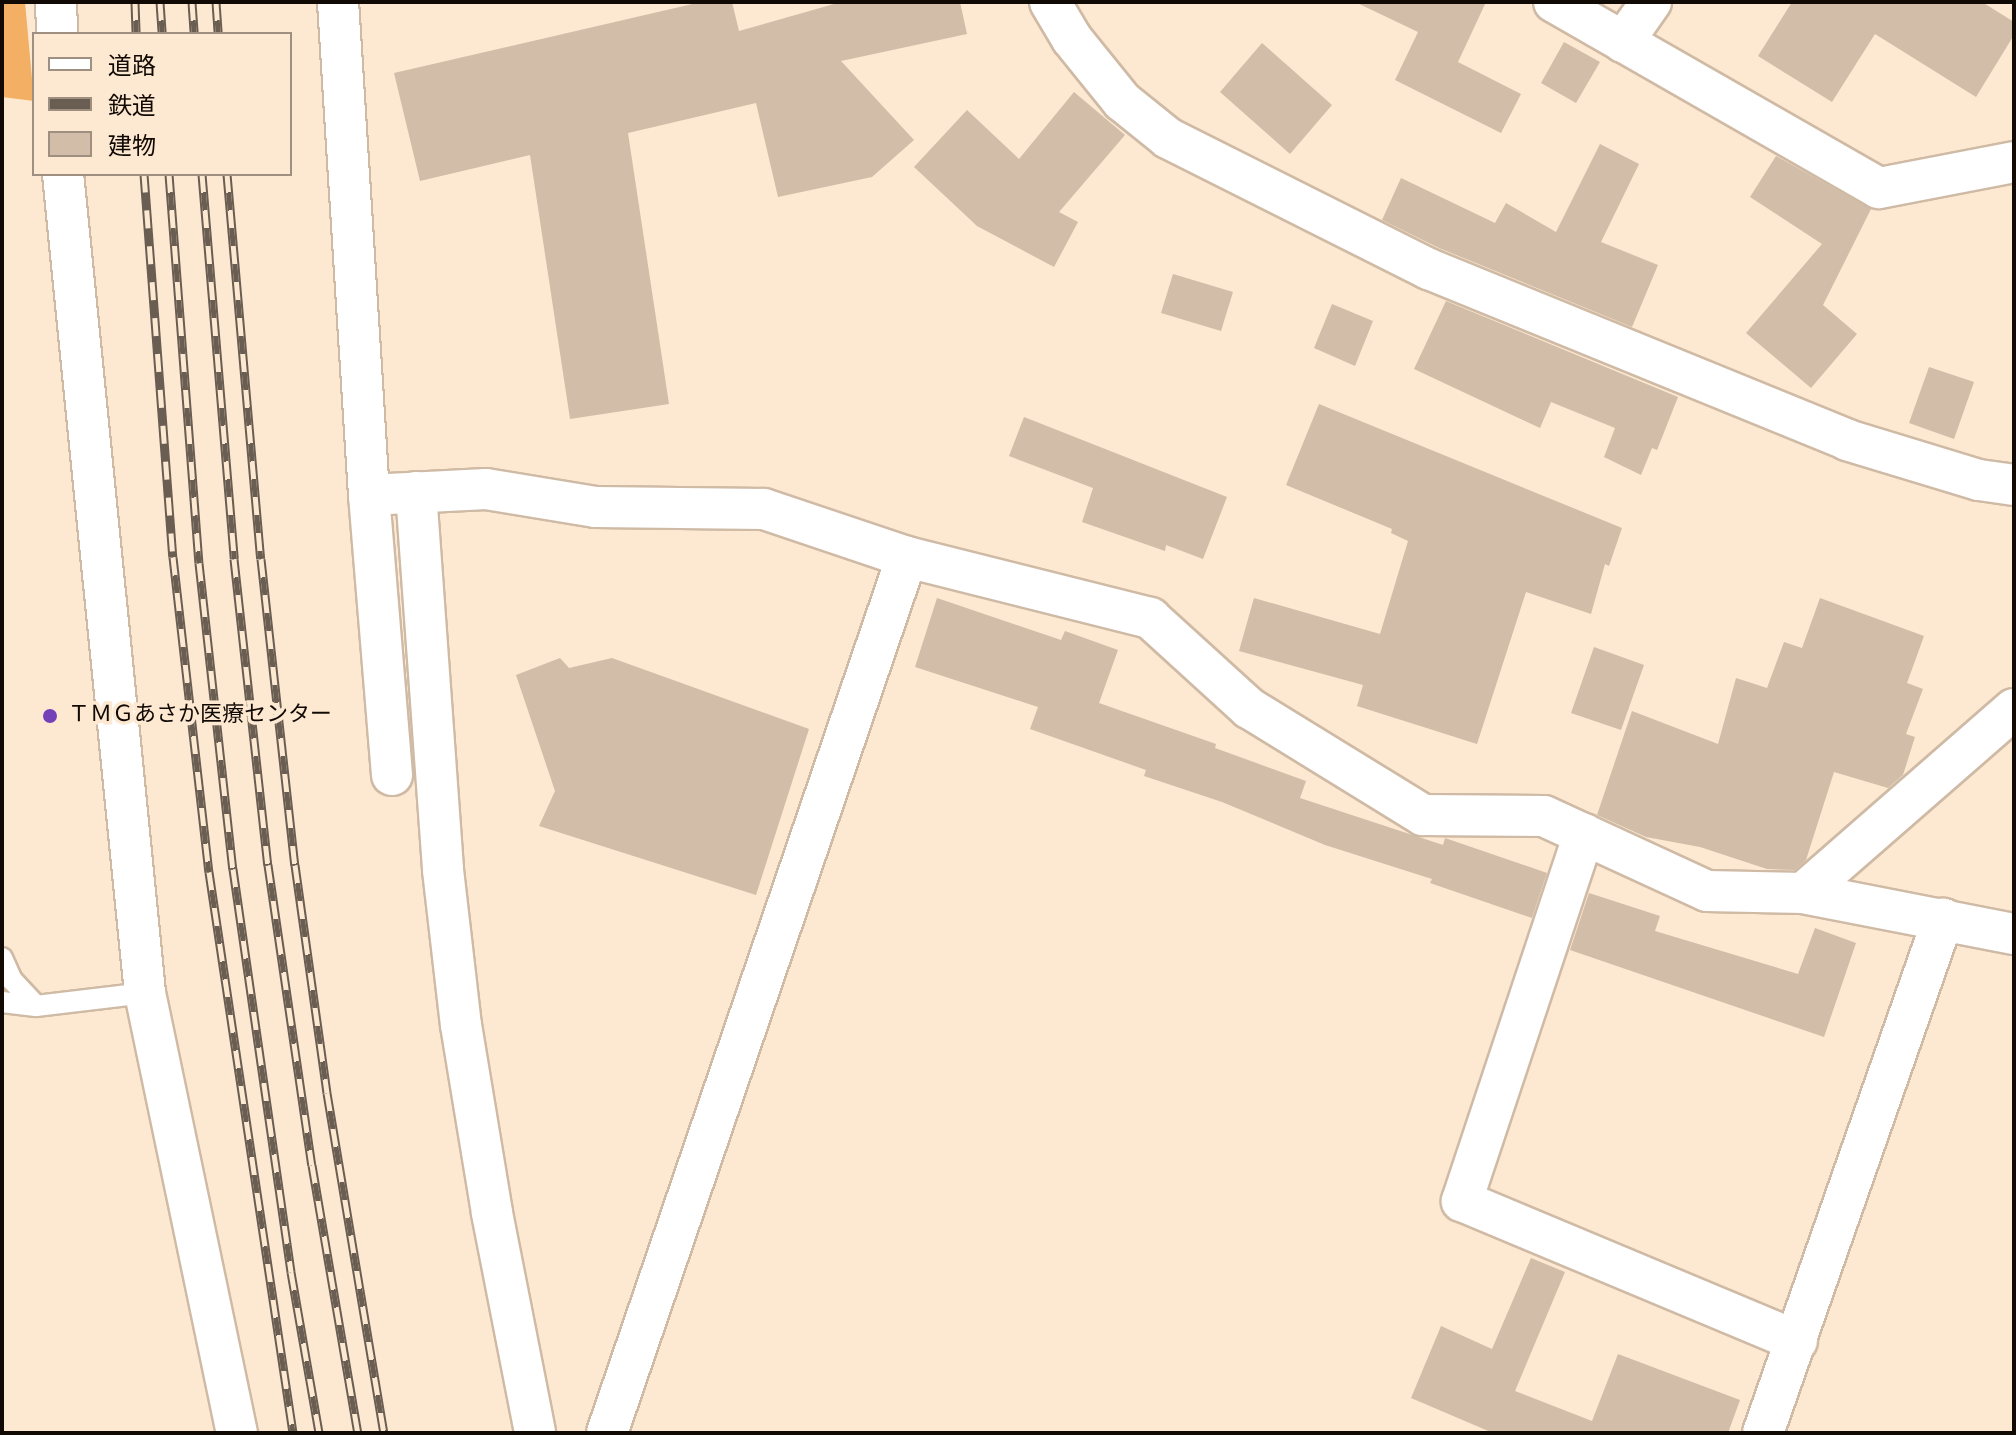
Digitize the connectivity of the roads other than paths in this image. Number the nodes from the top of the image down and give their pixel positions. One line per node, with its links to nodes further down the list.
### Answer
1 (56, 2): 6 (street)
2 (338, 2): 13 (street)
3 (1050, 2): 11 (street)
4 (1554, 2): 7 (street)
5 (1651, 2): 7 (street)
6 (57, 32)
7 (1623, 42): 8 (street)
8 (2014, 162)
9 (63, 176): 23 (street)
10 (2014, 450): 11 (street)
11 (2014, 485): 14 (street)
12 (416, 492): 13 (street); 15 (street); 28 (street)
13 (369, 495): 17 (street)
14 (2014, 505)
15 (907, 557): 18 (street); 29 (street)
16 (2014, 709): 19 (street)
17 (392, 775)
18 (1584, 834): 19 (street); 26 (street)
19 (1803, 893): 20 (street)
20 (1943, 919): 21 (street); 26 (street)
21 (2014, 934)
22 (2, 958): 25 (lane)
23 (145, 993): 25 (lane); 27 (street)
24 (2, 1002): 25 (lane)
25 (36, 1006)
26 (1797, 1341): 30 (street)
27 (237, 1433)
28 (535, 1433)
29 (607, 1433)
30 (1763, 1433)

